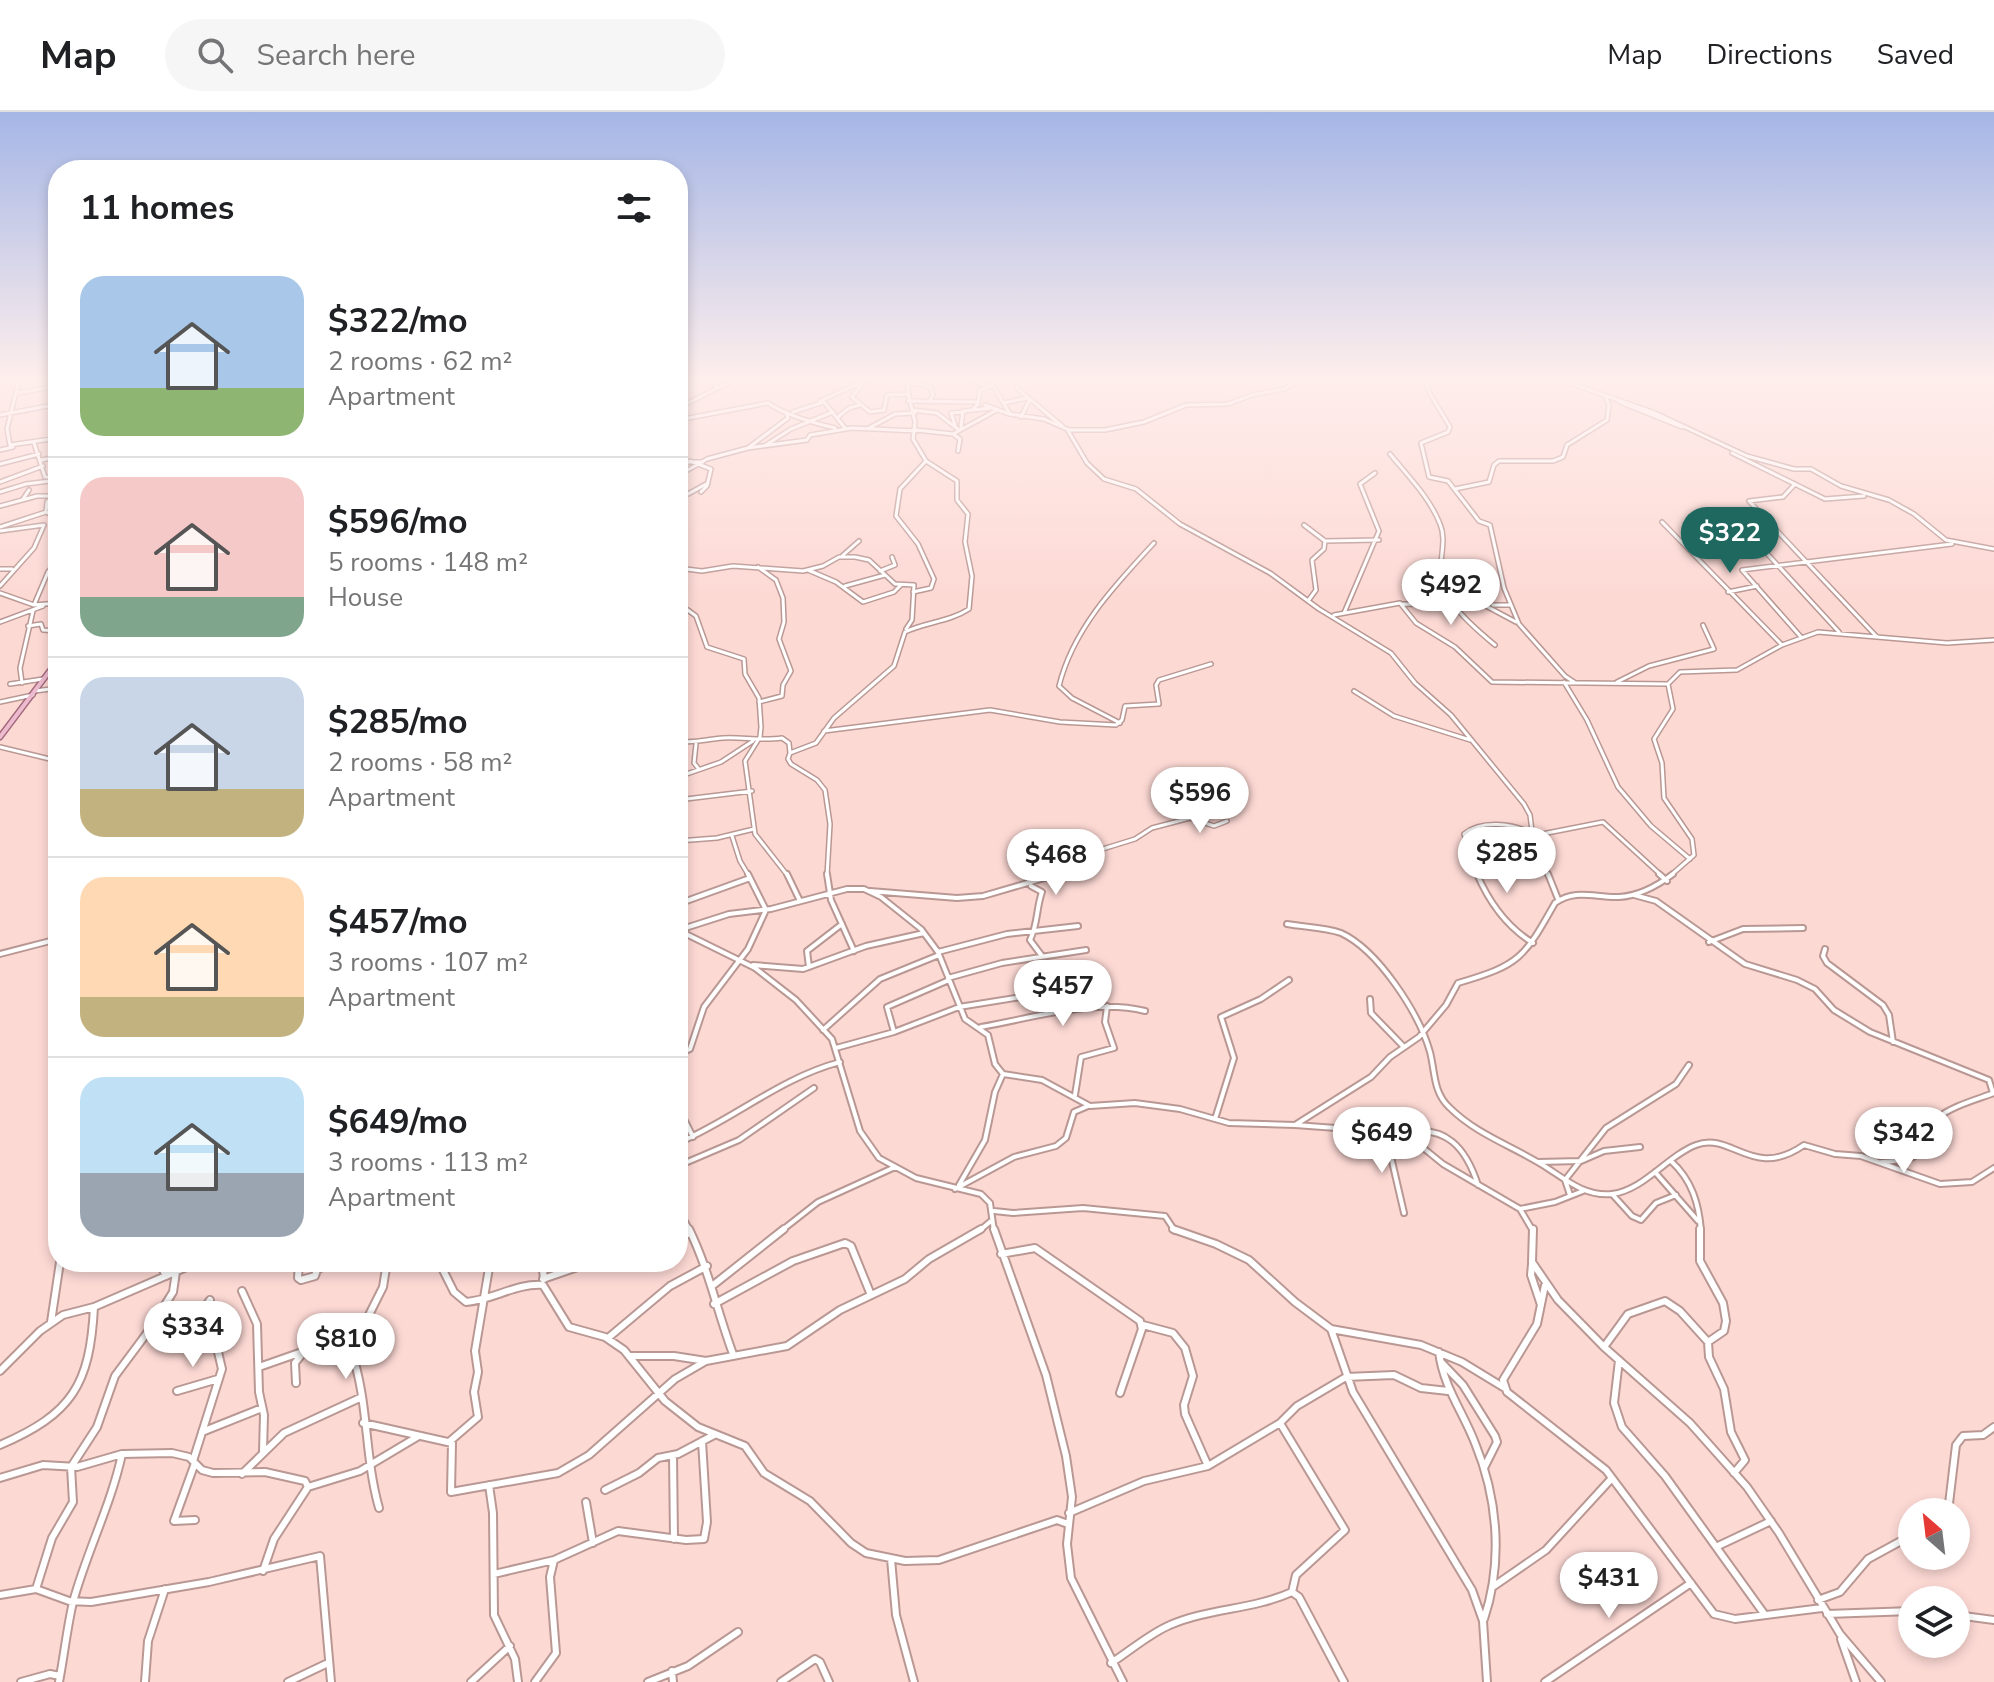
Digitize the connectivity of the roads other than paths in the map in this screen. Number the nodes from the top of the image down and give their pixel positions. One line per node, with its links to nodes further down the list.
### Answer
1 (36, 449): 9 (street)
2 (744, 449): 15 (street)
3 (919, 449): 13 (street)
4 (1078, 449): 66 (street)
5 (1423, 449): 25 (street)
6 (1566, 449): 25 (street)
7 (1727, 449): 24 (street)
8 (1730, 449): 31 (street)
9 (39, 454): 14 (street); 16 (street)
10 (1390, 454): 55 (street)
11 (48, 460): 14 (street)
12 (690, 461): 15 (street); 17 (street)
13 (926, 461): 63 (street); 84 (street)
14 (43, 462): 20 (street); 22 (street)
15 (703, 462): 17 (street)
16 (0, 464)
17 (698, 466): 18 (street); 23 (street)
18 (688, 470)
19 (1375, 473): 40 (street)
20 (48, 477)
21 (48, 480): 27 (street)
22 (0, 482)
23 (708, 483): 28 (street); 29 (street)
24 (1795, 484): 31 (street); 48 (street)
25 (1455, 489): 72 (street)
26 (29, 490): 32 (street)
27 (0, 492)
28 (701, 492)
29 (688, 494)
30 (48, 496): 32 (street)
31 (1869, 496): 44 (street)
32 (23, 499): 34 (street)
33 (48, 501): 36 (street)
34 (0, 506)
35 (1728, 511): 49 (street)
36 (46, 512): 39 (street)
37 (1662, 522): 64 (street)
38 (1304, 525): 42 (street)
39 (0, 529): 52 (street)
40 (1379, 540): 42 (street); 77 (street)
41 (859, 541): 46 (street)
42 (1325, 541): 66 (street)
43 (1154, 543): 106 (street)
44 (1957, 543): 45 (street); 48 (street)
45 (1994, 549)
46 (842, 556): 54 (street); 56 (street)
47 (892, 557): 56 (street)
48 (1805, 562): 49 (street); 87 (street)
49 (1778, 565): 62 (street); 85 (street)
50 (758, 567): 53 (street); 54 (street); 105 (street)
51 (0, 569): 52 (street)
52 (12, 569): 60 (street)
53 (688, 570)
54 (808, 570): 61 (street)
55 (1441, 570): 67 (street); 75 (street)
56 (880, 571): 58 (street)
57 (48, 573): 71 (street)
58 (885, 575): 59 (street); 61 (street)
59 (901, 585): 61 (street); 63 (street)
60 (0, 586)
61 (843, 586)
62 (1757, 586): 64 (street); 86 (street)
63 (913, 592): 84 (street)
64 (1728, 592): 90 (street)
65 (0, 593): 71 (street)
66 (1308, 601): 78 (street)
67 (1454, 603): 73 (street); 75 (street); 89 (street)
68 (48, 604): 71 (street)
69 (48, 604): 76 (street)
70 (1401, 604): 75 (street); 77 (street); 97 (street)
71 (34, 605)
72 (1510, 605): 73 (street); 80 (street)
73 (1491, 606): 80 (street)
74 (688, 607): 105 (street)
75 (1430, 608)
76 (33, 611): 79 (street); 82 (street)
77 (1344, 613): 78 (street)
78 (1332, 616): 110 (street)
79 (0, 622)
80 (1519, 624): 93 (street)
81 (1703, 625): 98 (street)
82 (28, 626): 83 (street); 96 (street)
83 (48, 630)
84 (905, 632): 107 (street)
85 (1839, 632): 86 (street); 87 (street)
86 (1801, 637): 90 (street)
87 (1877, 637): 88 (street)
88 (1994, 640)
89 (1495, 645)
90 (1782, 645): 100 (street)
91 (1211, 664): 106 (street)
92 (48, 673): 94 (main road)
93 (1565, 676): 95 (street); 97 (street)
94 (43, 679): 96 (street); 103 (main road)
95 (1574, 682): 97 (street); 98 (street)
96 (22, 683): 99 (street)
97 (1564, 683): 125 (street)
98 (1615, 683): 100 (street)
99 (10, 684)
100 (1668, 684): 125 (street)
101 (48, 690): 103 (street)
102 (1354, 691): 110 (street)
103 (34, 693): 104 (street); 108 (main road)
104 (0, 702)
105 (759, 702): 109 (street)
106 (1120, 723): 107 (street)
107 (824, 731): 114 (street)
108 (1, 735)
109 (755, 741): 112 (street); 114 (street); 116 (street); 118 (street)
110 (1473, 741): 122 (street)
111 (688, 743): 112 (street)
112 (696, 744): 116 (street)
113 (0, 747): 115 (street)
114 (790, 753): 130 (street)
115 (48, 760)
116 (698, 769): 117 (street)
117 (688, 773)
118 (752, 791): 119 (street); 121 (street)
119 (688, 799)
120 (1227, 821): 128 (street)
121 (754, 829): 123 (street); 134 (street)
122 (1532, 834): 127 (street); 133 (street); 146 (street)
123 (732, 836): 124 (street); 126 (street)
124 (688, 840)
125 (1690, 859): 127 (street)
126 (751, 877): 132 (street); 135 (street)
127 (1667, 881): 131 (street)
128 (1029, 885): 129 (street); 141 (street)
129 (870, 891): 130 (street); 142 (street)
130 (828, 893): 134 (street); 136 (street)
131 (1632, 895): 133 (street); 145 (street)
132 (688, 898)
133 (1559, 900): 146 (street)
134 (800, 901): 135 (street)
135 (766, 910): 139 (street); 153 (street)
136 (842, 924): 149 (street); 155 (street)
137 (1287, 924): 166 (street)
138 (1078, 926): 141 (street)
139 (688, 927)
140 (1803, 928): 145 (street)
141 (1036, 930): 150 (street); 152 (street)
142 (924, 933): 149 (street); 150 (street)
143 (688, 935): 153 (street)
144 (48, 942): 151 (street)
145 (1709, 942): 167 (street)
146 (1533, 943): 166 (street)
147 (1825, 949): 167 (street)
148 (1086, 950): 152 (street)
149 (854, 951): 155 (street)
150 (939, 953): 156 (street); 164 (street)
151 (0, 954)
152 (1042, 956): 156 (street)
153 (738, 960): 154 (street); 170 (street)
154 (751, 966): 155 (street); 164 (street)
155 (809, 967)
156 (948, 979): 161 (street); 165 (street)
157 (1289, 980): 178 (street)
158 (1105, 988): 161 (street)
159 (1370, 999): 168 (street)
160 (1107, 1006): 162 (street); 163 (street); 176 (street)
161 (959, 1007): 163 (street); 165 (street)
162 (1145, 1011)
163 (981, 1027): 173 (street)
164 (823, 1030): 169 (street)
165 (894, 1032): 169 (street)
166 (1424, 1033): 168 (street); 188 (street)
167 (1893, 1042): 175 (street)
168 (1403, 1046): 179 (street)
169 (836, 1048): 171 (street)
170 (688, 1049)
171 (840, 1062): 183 (street); 191 (street)
172 (1689, 1065): 189 (street)
173 (1003, 1074): 176 (street); 196 (street)
174 (814, 1088): 187 (street)
175 (1994, 1093): 190 (street)
176 (1075, 1096): 177 (street)
177 (1090, 1106): 178 (street); 196 (street)
178 (1215, 1119): 179 (street)
179 (1295, 1125): 181 (street)
180 (688, 1127): 183 (street)
181 (1385, 1131): 182 (street); 203 (street)
182 (1405, 1133): 195 (street); 195 (street)
183 (693, 1137): 184 (street)
184 (688, 1139)
185 (1640, 1147): 189 (street)
186 (1671, 1161): 190 (street); 193 (street); 205 (street)
187 (688, 1162)
188 (1538, 1162): 189 (street); 194 (street)
189 (1576, 1162): 194 (street)
190 (1880, 1162): 192 (street)
191 (895, 1167): 196 (street); 225 (street)
192 (1994, 1168)
193 (1655, 1172): 198 (street); 200 (street)
194 (1565, 1180): 197 (street); 199 (street)
195 (1478, 1185): 201 (street)
196 (956, 1188): 202 (street)
197 (1583, 1191): 198 (street); 199 (street)
198 (1612, 1194): 200 (street)
199 (1570, 1195): 201 (street)
200 (1676, 1195): 205 (street)
201 (1520, 1209): 210 (street)
202 (994, 1211): 204 (street); 236 (street)
203 (1404, 1213)
204 (991, 1221): 209 (street); 227 (street)
205 (1699, 1222): 239 (street)
206 (688, 1227): 207 (street)
207 (691, 1233): 208 (street); 211 (street)
208 (688, 1234)
209 (1001, 1254): 234 (street); 288 (street)
210 (1532, 1262): 224 (street); 231 (street)
211 (707, 1266): 225 (street); 238 (street)
212 (58, 1272): 233 (street)
213 (164, 1272): 222 (street)
214 (176, 1272): 222 (street); 235 (street)
215 (298, 1272): 216 (street)
216 (316, 1272)
217 (385, 1272): 240 (street)
218 (442, 1272): 229 (street)
219 (488, 1272): 229 (street)
220 (542, 1272): 223 (street)
221 (568, 1272): 223 (street)
222 (166, 1276): 232 (street)
223 (543, 1282): 229 (street); 238 (street)
224 (1545, 1282): 231 (street); 241 (street)
225 (712, 1286): 230 (street)
226 (242, 1291): 249 (street)
227 (871, 1295): 230 (street); 244 (street)
228 (210, 1300): 237 (street)
229 (484, 1302): 268 (street)
230 (714, 1304): 244 (street)
231 (1542, 1306): 254 (street)
232 (94, 1307): 233 (street); 269 (street)
233 (51, 1322): 250 (street)
234 (1143, 1325): 257 (street); 274 (street)
235 (150, 1329): 237 (street); 275 (street)
236 (1331, 1329): 243 (street); 251 (street)
237 (185, 1335): 252 (street)
238 (608, 1338): 245 (street)
239 (1708, 1342): 241 (street); 278 (street)
240 (353, 1343): 242 (street); 259 (street)
241 (1604, 1347): 246 (street)
242 (305, 1351): 249 (street); 253 (street)
243 (1439, 1352): 248 (street); 254 (street)
244 (733, 1354): 247 (street)
245 (630, 1356): 247 (street); 258 (street)
246 (1619, 1360): 278 (street); 295 (street)
247 (706, 1361): 258 (street)
248 (1439, 1361): 256 (street); 277 (street)
249 (258, 1367): 260 (street)
250 (0, 1371)
251 (1346, 1377): 256 (street); 262 (street); 313 (street)
252 (218, 1379): 255 (street); 264 (street)
253 (296, 1383)
254 (1503, 1387): 281 (street)
255 (177, 1391)
256 (1448, 1391): 277 (street)
257 (1120, 1393)
258 (658, 1394): 265 (street); 282 (street)
259 (362, 1397): 261 (street); 270 (street)
260 (262, 1408): 264 (street); 270 (street)
261 (363, 1423): 266 (street); 276 (street)
262 (1280, 1423): 274 (street); 304 (street)
263 (1994, 1427): 285 (street)
264 (202, 1432): 273 (street)
265 (714, 1435): 267 (street); 296 (street)
266 (417, 1437): 268 (street); 276 (street)
267 (702, 1441): 272 (street); 292 (street)
268 (449, 1442): 282 (street)
269 (0, 1445)
270 (263, 1451): 279 (street)
271 (122, 1454): 273 (street); 275 (street); 307 (street)
272 (673, 1455): 284 (street); 292 (street)
273 (194, 1462): 279 (street); 289 (street)
274 (1208, 1466): 288 (street)
275 (71, 1467): 280 (street); 302 (street)
276 (369, 1468): 283 (street); 287 (street)
277 (1484, 1470): 301 (street)
278 (1734, 1473): 290 (street)
279 (242, 1474): 283 (street)
280 (0, 1478)
281 (1612, 1478): 300 (street); 301 (street)
282 (489, 1485): 299 (street)
283 (308, 1487): 298 (street)
284 (605, 1490)
285 (1950, 1498)
286 (586, 1502): 294 (street)
287 (379, 1508)
288 (1069, 1513): 291 (street)
289 (195, 1520)
290 (1771, 1521): 295 (street); 306 (street)
291 (1068, 1524): 296 (street); 318 (street)
292 (674, 1539): 294 (street)
293 (1898, 1542): 306 (street)
294 (593, 1543): 297 (street)
295 (1718, 1546): 310 (street)
296 (891, 1559): 332 (street)
297 (554, 1560): 299 (street); 327 (street)
298 (263, 1571): 303 (street); 317 (street)
299 (494, 1574): 316 (street)
300 (1691, 1583): 310 (street); 336 (street)
301 (1493, 1586): 313 (street)
302 (36, 1589): 305 (street); 307 (street)
303 (165, 1589): 307 (street); 322 (street)
304 (1292, 1592): 318 (street); 334 (street)
305 (0, 1595)
306 (1818, 1600): 308 (street)
307 (73, 1603): 320 (street)
308 (1825, 1611): 309 (street); 310 (street); 315 (street)
309 (1898, 1611)
310 (1765, 1615)
311 (1970, 1617): 312 (street)
312 (1994, 1620)
313 (1483, 1621): 335 (street)
314 (738, 1632): 319 (street)
315 (1840, 1634): 337 (street); 338 (street)
316 (510, 1646): 325 (street); 326 (street)
317 (328, 1663): 323 (street); 324 (street)
318 (1111, 1663): 333 (street)
319 (672, 1671): 328 (street); 329 (street)
320 (59, 1679): 321 (street)
321 (21, 1682)
322 (145, 1682)
323 (288, 1682)
324 (331, 1682)
325 (471, 1682)
326 (518, 1682)
327 (535, 1682)
328 (648, 1682)
329 (673, 1682)
330 (781, 1682): 331 (street)
331 (829, 1682)
332 (914, 1682)
333 (1123, 1682)
334 (1344, 1682)
335 (1487, 1682)
336 (1545, 1682)
337 (1856, 1682)
338 (1881, 1682)

